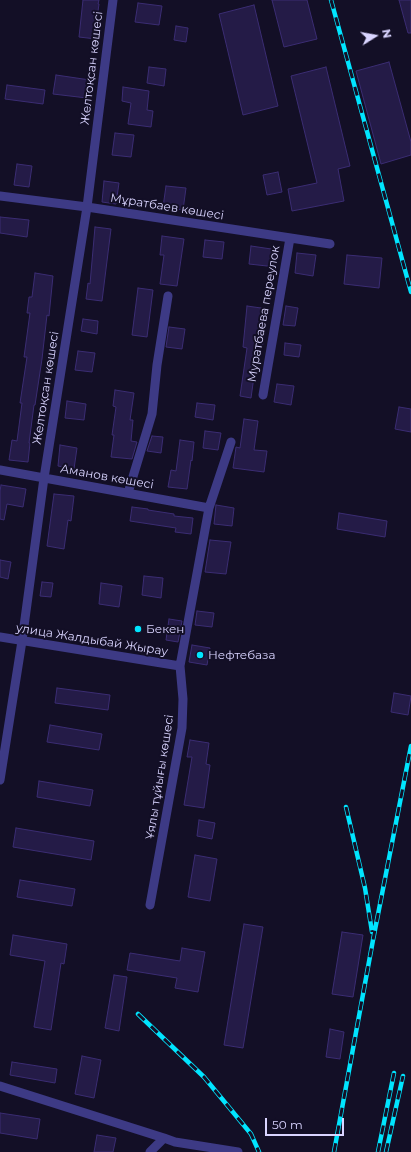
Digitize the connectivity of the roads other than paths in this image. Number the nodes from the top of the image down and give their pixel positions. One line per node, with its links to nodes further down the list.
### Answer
1 (113, 0): 3 (street, Желтоқсан көшесі)
2 (0, 196): 3 (street, Мұратбаев көшесі)
3 (87, 207): 4 (street, Мұратбаев көшесі); 10 (street, Желтоқсан көшесі)
4 (290, 238): 5 (street, Мұратбаев көшесі); 7 (street, Муратбаева переулок)
5 (330, 244)
6 (168, 296): 11 (street)
7 (263, 395)
8 (231, 442): 12 (street, Ұялы тұйығы көшесі)
9 (0, 470): 10 (street, Аманов көшесі)
10 (44, 478): 11 (street, Аманов көшесі); 14 (street, Желтоқсан көшесі)
11 (128, 493): 12 (street, Аманов көшесі)
12 (209, 508): 15 (street, Ұялы тұйығы көшесі)
13 (0, 638): 14 (street, улица Жалдыбай Жырау)
14 (22, 641): 15 (street, улица Жалдыбай Жырау); 16 (street, Желтоқсан көшесі)
15 (180, 666): 17 (street, Ұялы тұйығы көшесі)
16 (0, 780)
17 (150, 905)
18 (0, 1086): 19 (street)
19 (164, 1138): 20 (street); 21 (street)
20 (150, 1152)
21 (238, 1152)

